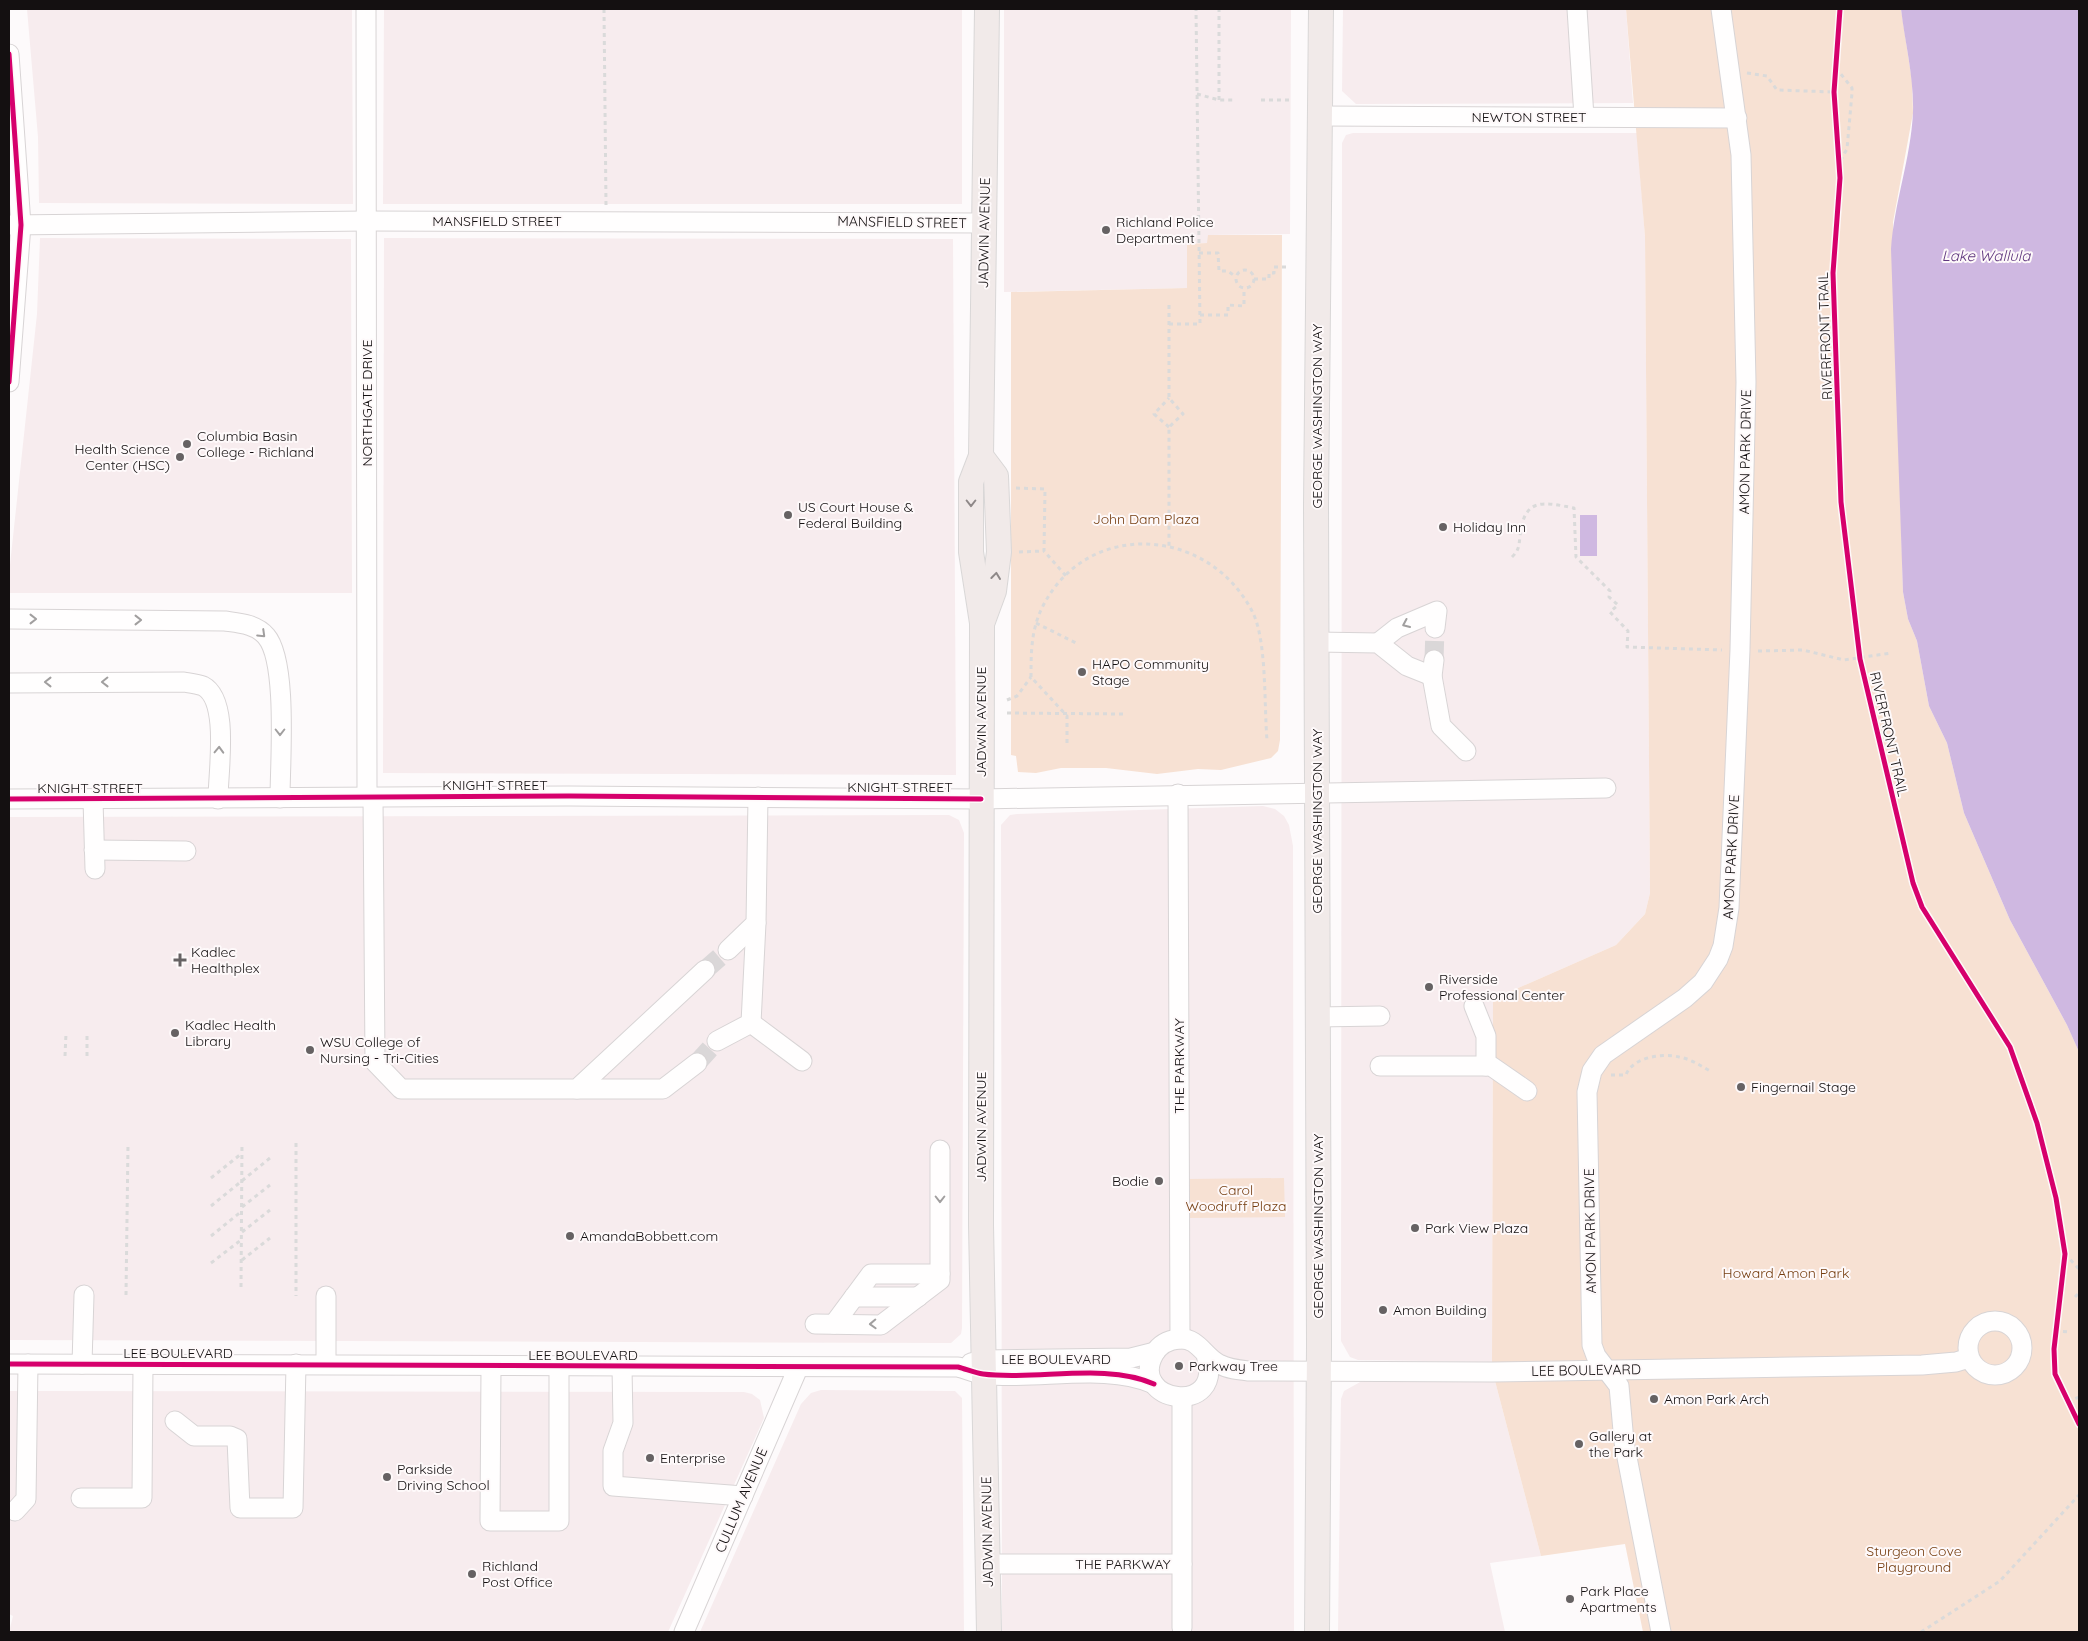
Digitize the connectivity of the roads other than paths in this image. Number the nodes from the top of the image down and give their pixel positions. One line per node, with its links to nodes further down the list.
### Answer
1 (366, 9): 11 (street, NORTHGATE DRIVE)
2 (987, 9): 12 (main road, JADWIN AVENUE)
3 (1321, 9): 8 (main road, GEORGE WASHINGTON WAY)
4 (1577, 9): 9 (street)
5 (1722, 9): 10 (street, AMON PARK DRIVE)
6 (9, 54): 7 (street)
7 (9, 58): 13 (street)
8 (1320, 116): 9 (street, NEWTON STREET); 17 (main road, GEORGE WASHINGTON WAY)
9 (1584, 117): 10 (street, NEWTON STREET)
10 (1738, 118): 69 (street, AMON PARK DRIVE)
11 (367, 221): 12 (street, MANSFIELD STREET); 13 (street, MANSFIELD STREET); 24 (street, NORTHGATE DRIVE)
12 (985, 223): 29 (main road, JADWIN AVENUE)
13 (15, 225): 14 (street)
14 (9, 382)
15 (9, 619): 26 (street, one-way to 26)
16 (1436, 619): 18 (street, one-way to 18)
17 (1317, 642): 18 (street); 22 (main road, GEORGE WASHINGTON WAY)
18 (1378, 643): 20 (street)
19 (9, 683): 28 (street, one-way to 19)
20 (1466, 751)
21 (1606, 788): 22 (street, KNIGHT STREET)
22 (1317, 791): 23 (street, KNIGHT STREET); 39 (main road, GEORGE WASHINGTON WAY)
23 (1178, 794): 29 (street, KNIGHT STREET); 54 (street, THE PARKWAY)
24 (370, 797): 25 (street, KNIGHT STREET); 26 (street, KNIGHT STREET); 46 (street, NORTHGATE DRIVE)
25 (758, 797): 29 (street, KNIGHT STREET); 34 (street)
26 (280, 798): 28 (street, KNIGHT STREET)
27 (9, 799): 30 (street, KNIGHT STREET)
28 (218, 799): 30 (street, KNIGHT STREET)
29 (981, 799): 67 (main road, JADWIN AVENUE)
30 (93, 800): 31 (street)
31 (94, 850): 32 (street); 33 (street)
32 (186, 851)
33 (95, 869)
34 (756, 924): 35 (street); 40 (street)
35 (728, 950)
36 (705, 970): 46 (street)
37 (1474, 1006): 45 (street)
38 (1380, 1016): 39 (street)
39 (1318, 1017): 70 (main road, GEORGE WASHINGTON WAY)
40 (751, 1023): 41 (street); 42 (street)
41 (717, 1041)
42 (802, 1061)
43 (697, 1063): 46 (street, NORTHGATE DRIVE)
44 (1380, 1066): 45 (street)
45 (1486, 1066): 47 (street)
46 (578, 1089)
47 (1528, 1091)
48 (940, 1150): 49 (street, one-way to 49)
49 (930, 1286): 52 (street); 52 (street); 52 (street, one-way to 52)
50 (84, 1295): 60 (street)
51 (326, 1296): 63 (street)
52 (849, 1304): 53 (street)
53 (815, 1324)
54 (1180, 1338): 55 (street, LEE BOULEVARD); 56 (street, LEE BOULEVARD)
55 (1155, 1352): 67 (street, LEE BOULEVARD); 71 (street)
56 (1206, 1355): 70 (street, LEE BOULEVARD); 72 (street)
57 (1969, 1358): 69 (street, LEE BOULEVARD)
58 (9, 1364): 59 (street, LEE BOULEVARD)
59 (28, 1364): 60 (street, LEE BOULEVARD); 76 (street)
60 (82, 1364): 61 (street, LEE BOULEVARD)
61 (143, 1364): 62 (street, LEE BOULEVARD); 75 (street)
62 (296, 1364): 63 (street, LEE BOULEVARD); 73 (street)
63 (326, 1364): 64 (street, LEE BOULEVARD)
64 (491, 1366): 65 (street, LEE BOULEVARD); 65 (street)
65 (560, 1366): 66 (street, LEE BOULEVARD)
66 (622, 1367): 68 (street, LEE BOULEVARD); 74 (street)
67 (984, 1367): 68 (street, LEE BOULEVARD); 71 (street, LEE BOULEVARD); 77 (main road, JADWIN AVENUE)
68 (798, 1368): 74 (street, CULLUM AVENUE)
69 (1607, 1369): 70 (street, LEE BOULEVARD); 83 (street, AMON PARK DRIVE)
70 (1319, 1371): 82 (main road, GEORGE WASHINGTON WAY)
71 (1154, 1384): 72 (street, LEE BOULEVARD)
72 (1182, 1398): 78 (street, THE PARKWAY)
73 (175, 1421)
74 (743, 1496): 80 (street, CULLUM AVENUE)
75 (81, 1498)
76 (15, 1511)
77 (988, 1564): 78 (street, THE PARKWAY); 81 (main road, JADWIN AVENUE)
78 (1182, 1564): 79 (street)
79 (1182, 1628)
80 (684, 1632)
81 (989, 1632)
82 (1318, 1632)
83 (1661, 1632)

